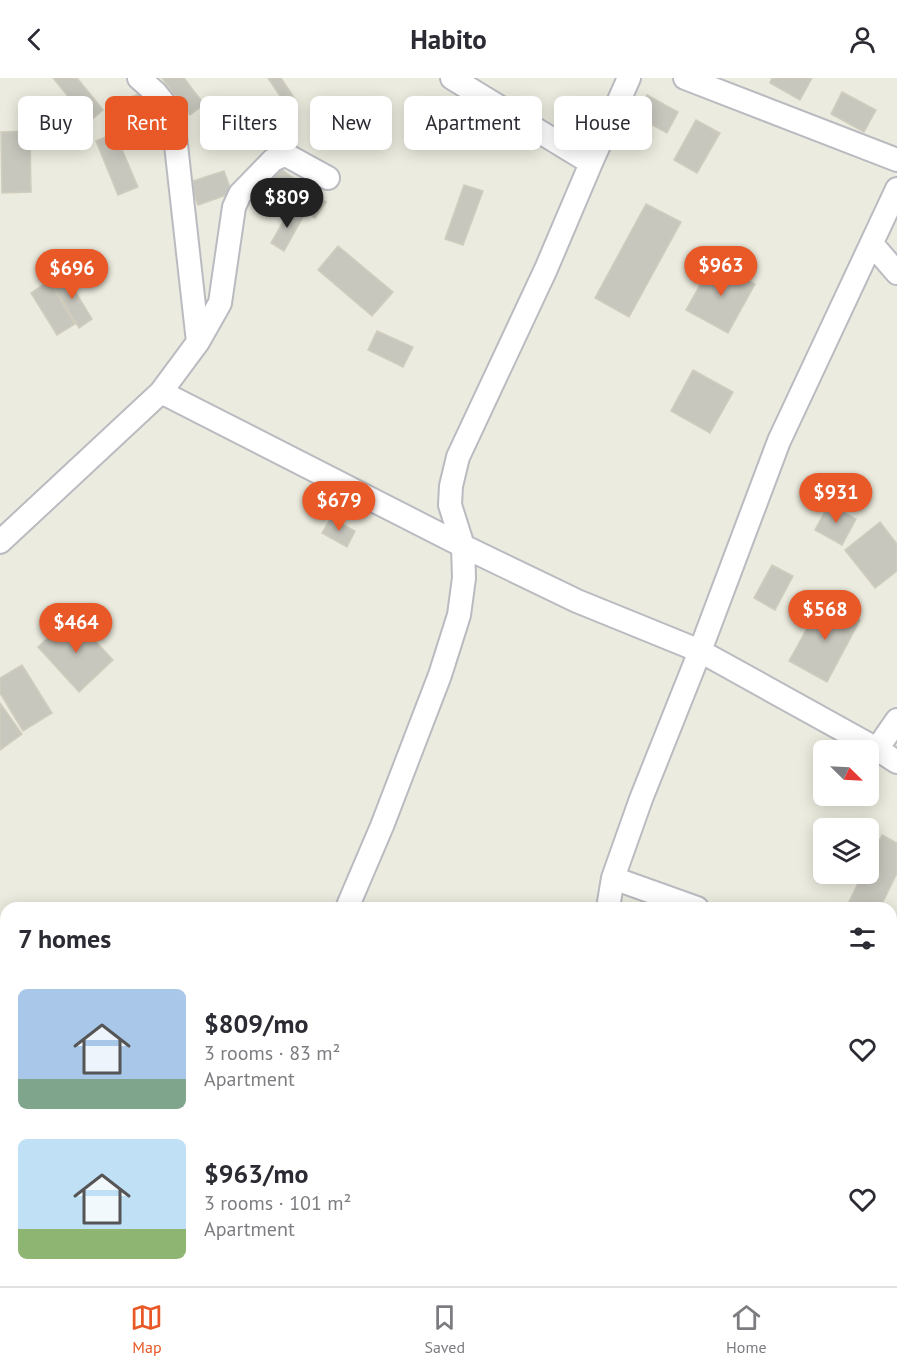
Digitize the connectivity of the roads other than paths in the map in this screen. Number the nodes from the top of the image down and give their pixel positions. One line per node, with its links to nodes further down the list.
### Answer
1 (139, 78): 11 (street)
2 (452, 78): 6 (street)
3 (629, 78): 6 (street)
4 (684, 78): 5 (street)
5 (897, 160)
6 (591, 163): 14 (street)
7 (328, 178): 11 (street)
8 (897, 189): 9 (street)
9 (872, 244): 10 (street); 15 (street)
10 (897, 273)
11 (198, 342): 12 (street)
12 (161, 392): 13 (street); 14 (street)
13 (0, 542)
14 (463, 546): 15 (street); 22 (street)
15 (699, 651): 17 (street); 21 (street)
16 (897, 720): 18 (street)
17 (861, 740)
18 (879, 746)
19 (879, 750): 20 (street)
20 (897, 762)
21 (613, 878): 23 (street); 24 (street)
22 (350, 902)
23 (609, 902)
24 (680, 902)

